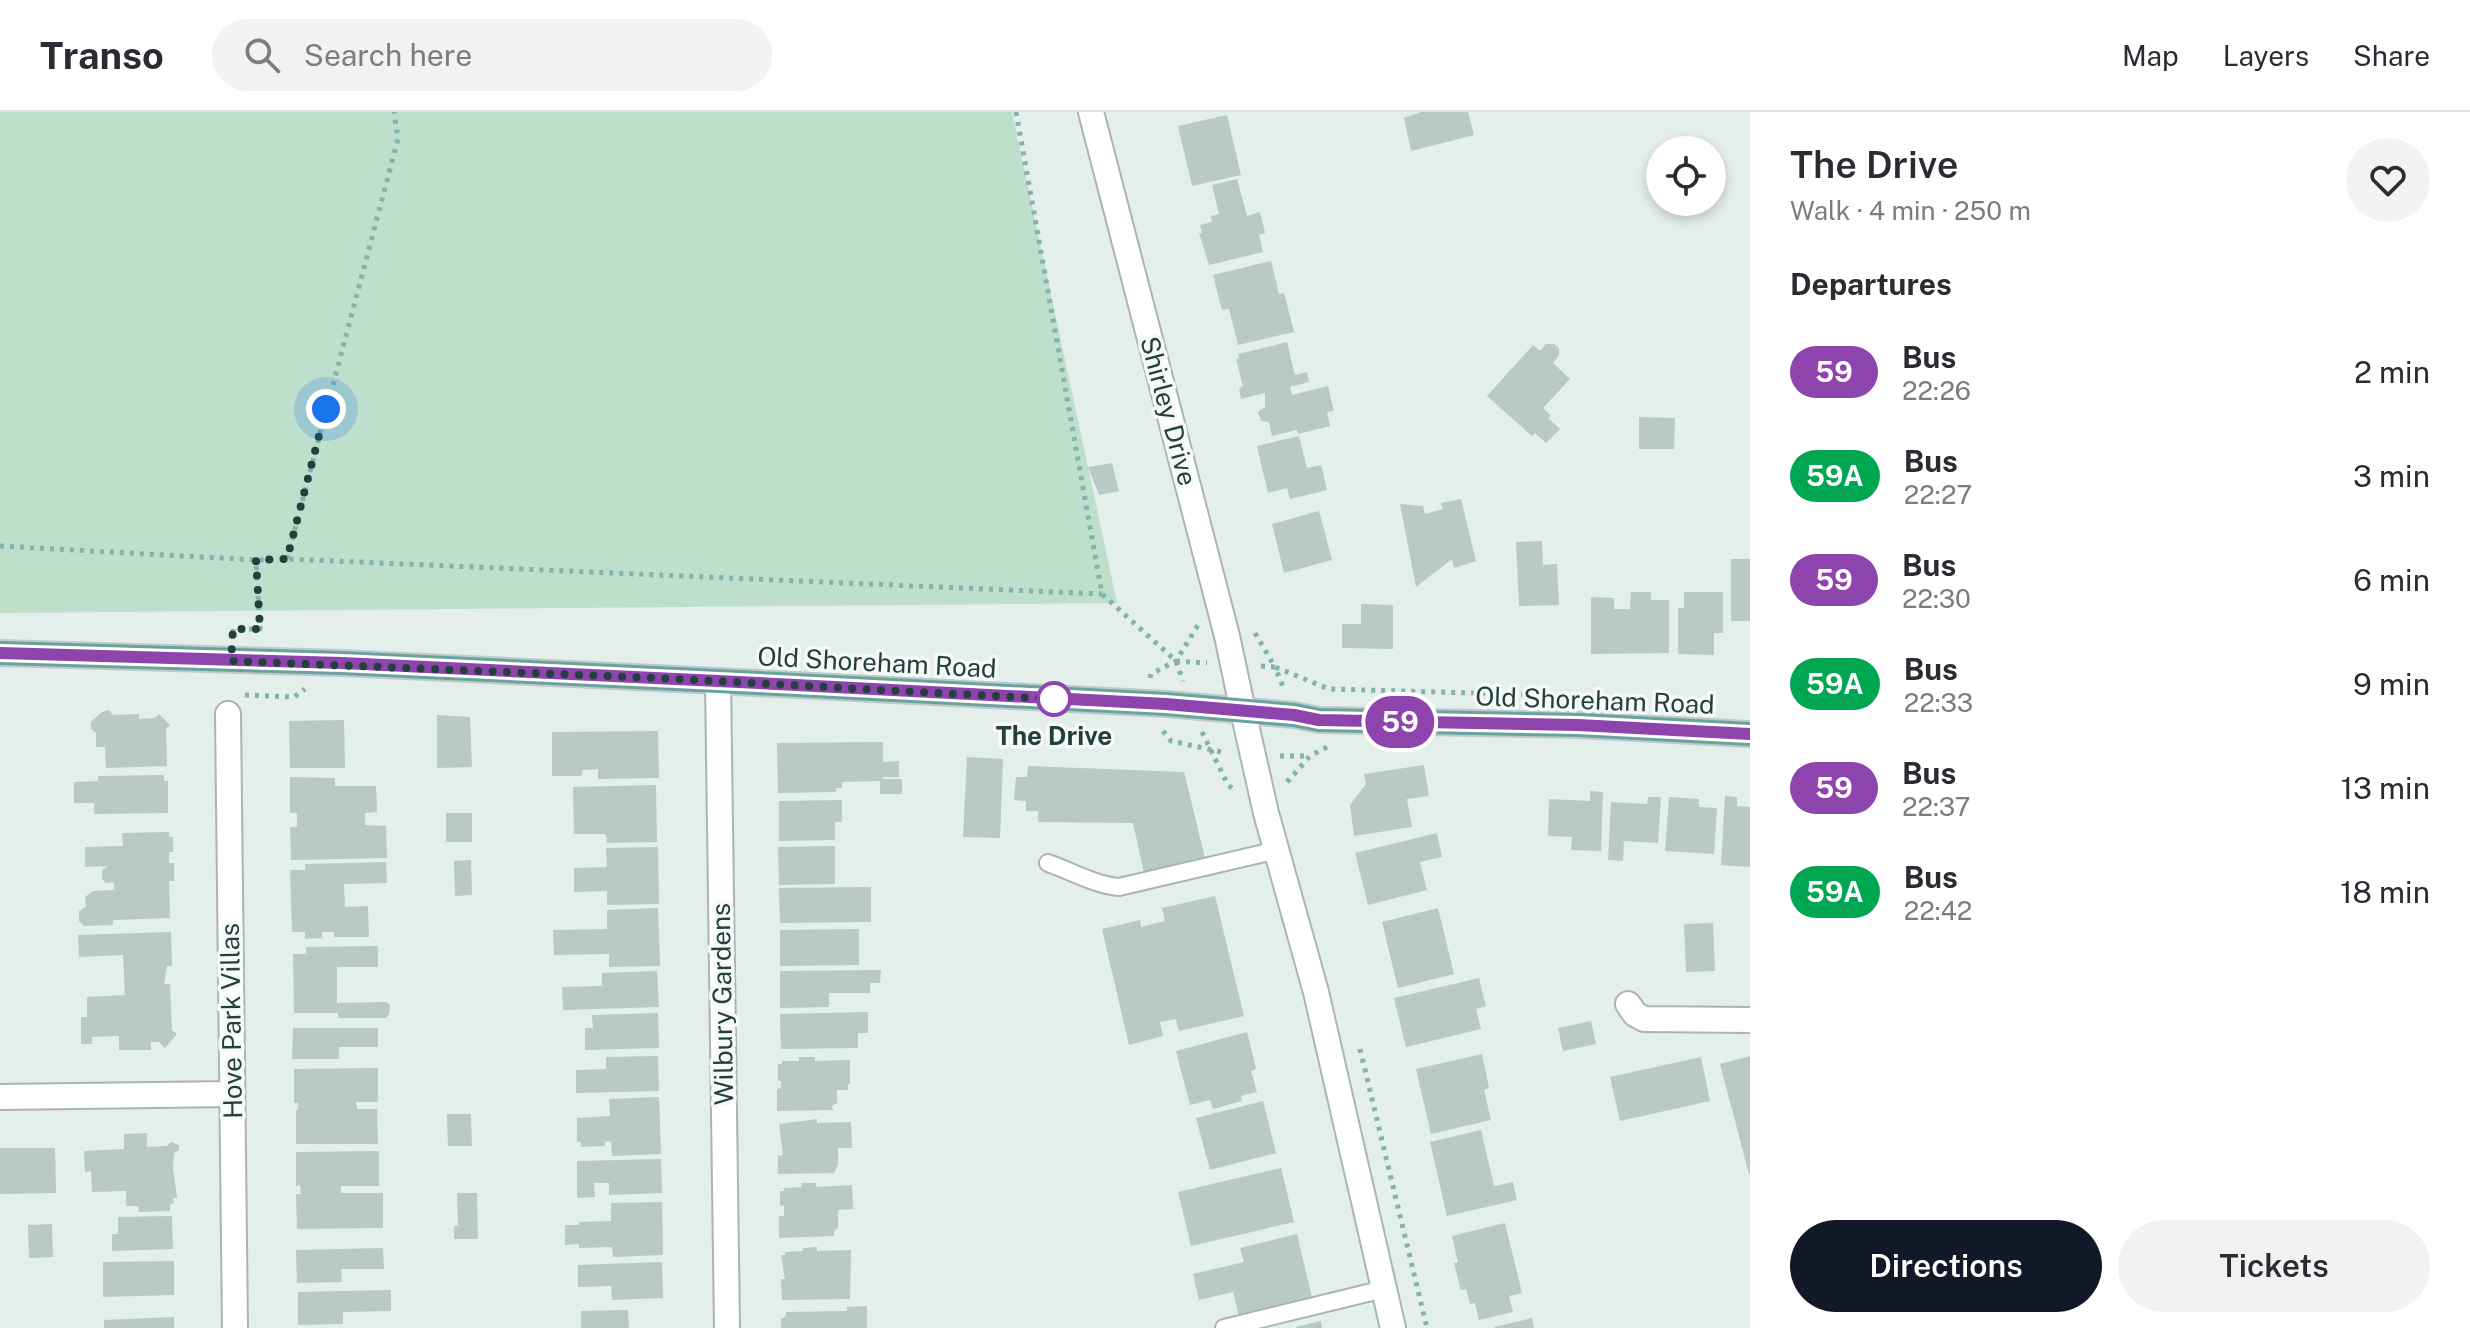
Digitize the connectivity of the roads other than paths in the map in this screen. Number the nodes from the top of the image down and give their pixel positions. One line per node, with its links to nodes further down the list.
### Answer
1 (1091, 112): 4 (street, Shirley Drive)
2 (0, 653): 3 (main road, Old Shoreham Road)
3 (718, 681): 4 (main road, Old Shoreham Road); 15 (street, Wilbury Gardens)
4 (1243, 711): 6 (main road, Old Shoreham Road); 7 (street)
5 (228, 714): 11 (street, Hove Park Villas)
6 (1750, 734)
7 (1277, 850): 8 (lane); 13 (street)
8 (1048, 863)
9 (1628, 1004): 10 (street)
10 (1750, 1020)
11 (231, 1094): 12 (street); 14 (street, Hove Park Villas)
12 (0, 1097)
13 (1384, 1289): 16 (lane); 17 (street)
14 (235, 1328)
15 (727, 1328)
16 (1224, 1328)
17 (1393, 1328)

